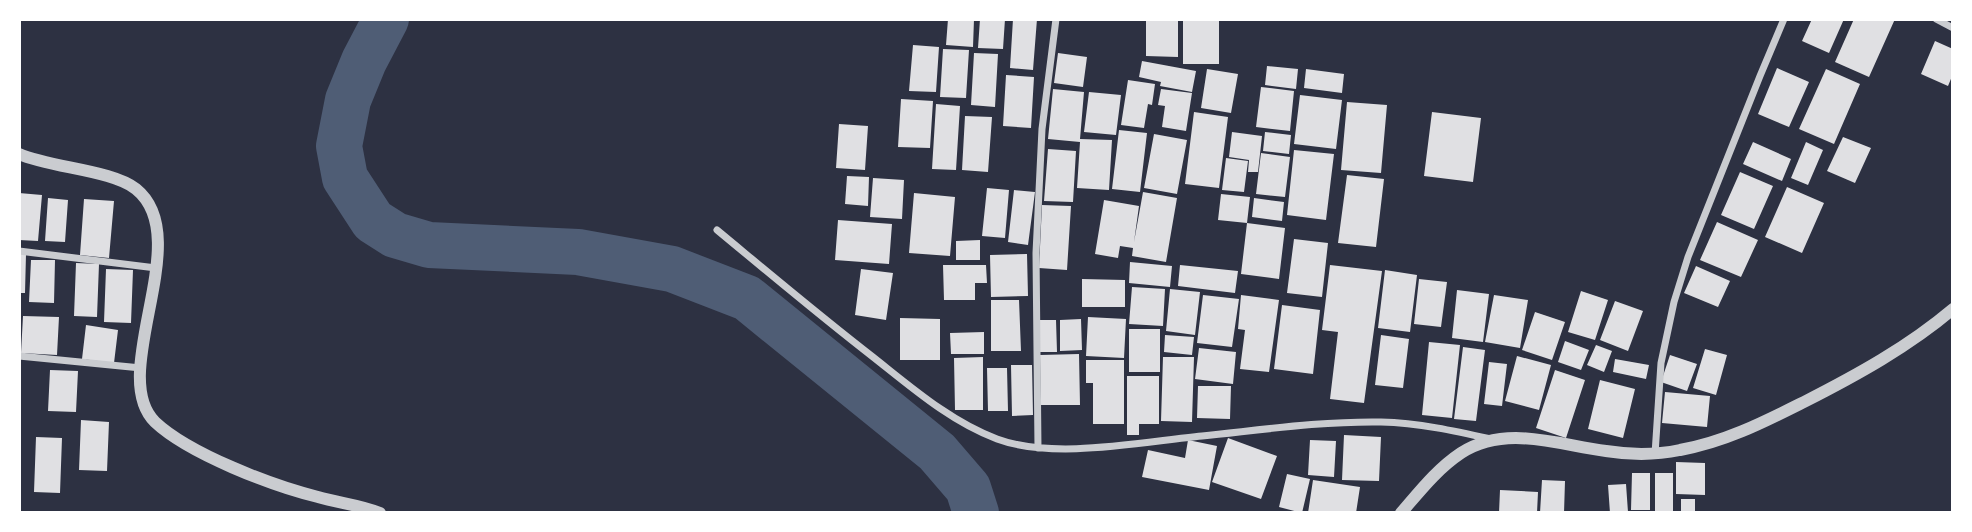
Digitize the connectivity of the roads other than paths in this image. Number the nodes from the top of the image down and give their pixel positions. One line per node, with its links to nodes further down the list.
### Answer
1 (1056, 19): 13 (street)
2 (1784, 19): 14 (street)
3 (1936, 19): 4 (street)
4 (1953, 28)
5 (19, 154): 8 (street)
6 (718, 230): 13 (street)
7 (19, 251): 8 (street)
8 (156, 268): 11 (street)
9 (1953, 309): 14 (street)
10 (19, 356): 11 (street)
11 (141, 368): 15 (street)
12 (1492, 439): 13 (street); 14 (street); 16 (street)
13 (1038, 448)
14 (1656, 454)
15 (380, 513)
16 (1401, 513)

